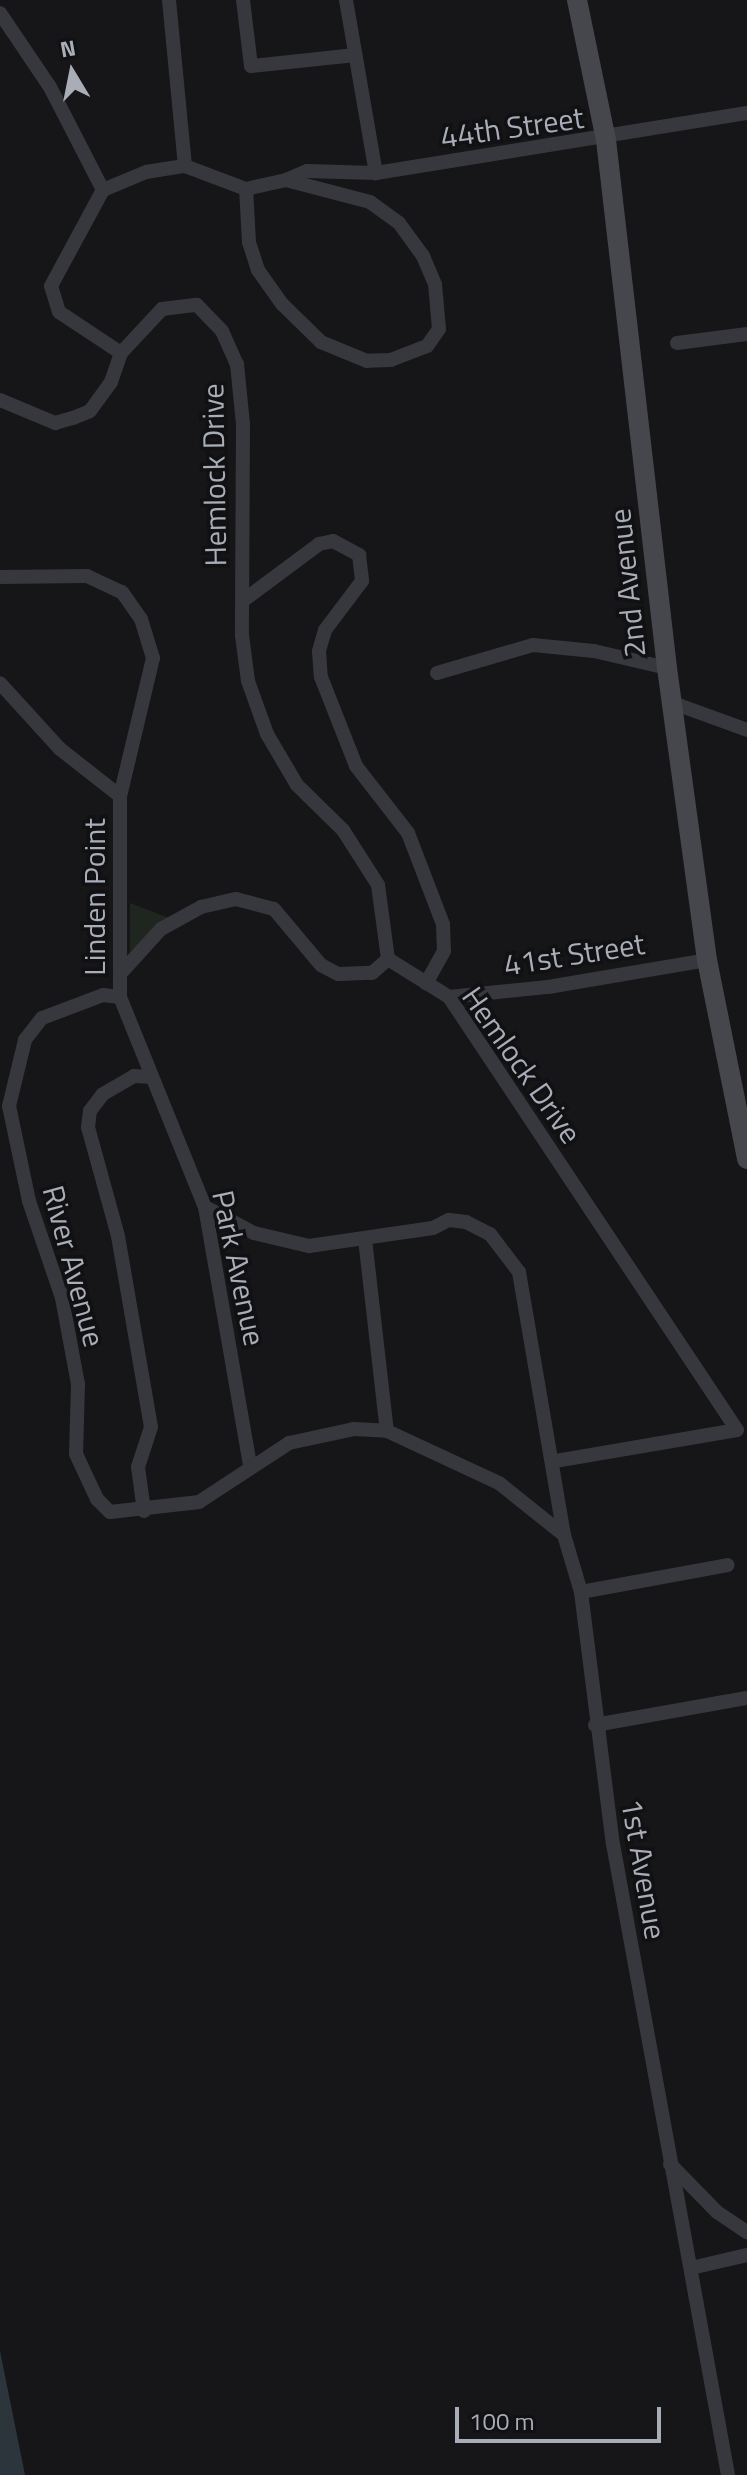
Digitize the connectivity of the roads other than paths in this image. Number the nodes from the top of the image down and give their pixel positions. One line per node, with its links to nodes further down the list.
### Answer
1 (169, 0): 9 (street)
2 (243, 0): 6 (street)
3 (346, 0): 6 (street)
4 (577, 0): 8 (main road, 2nd Avenue)
5 (0, 13): 13 (street)
6 (355, 55): 10 (street)
7 (747, 113): 8 (street, 44th Street)
8 (606, 140): 10 (street, 44th Street); 20 (main road, 2nd Avenue)
9 (185, 166): 12 (street); 13 (street)
10 (376, 173): 11 (street, 44th Street)
11 (286, 180): 12 (street); 12 (street)
12 (246, 189)
13 (103, 190): 16 (street)
14 (747, 334): 15 (street)
15 (677, 343)
16 (121, 353): 17 (street); 19 (street, Hemlock Drive)
17 (0, 400)
18 (0, 577): 25 (street, Linden Point)
19 (244, 600): 26 (street, Hemlock Drive); 29 (street)
20 (667, 668): 21 (street); 23 (main road, 2nd Avenue)
21 (437, 673)
22 (0, 683): 25 (street, Linden Point)
23 (673, 703): 24 (street); 27 (main road, 2nd Avenue)
24 (747, 730)
25 (120, 796): 28 (street, Linden Point)
26 (388, 959): 28 (street); 29 (street, Hemlock Drive)
27 (707, 960): 31 (street, 41st Street); 33 (main road, 2nd Avenue)
28 (120, 974): 30 (street, Linden Point)
29 (426, 983): 31 (street, Hemlock Drive)
30 (120, 997): 32 (street, Park Avenue); 39 (street, River Avenue)
31 (449, 997): 37 (street, Hemlock Drive)
32 (151, 1077): 34 (street, Park Avenue); 39 (street)
33 (747, 1159)
34 (205, 1207): 35 (street); 38 (street, Park Avenue)
35 (365, 1239): 36 (street); 37 (street, 1st Avenue)
36 (387, 1431): 38 (street); 40 (street)
37 (555, 1461): 40 (street, 1st Avenue)
38 (250, 1466): 39 (street)
39 (144, 1511)
40 (564, 1535): 42 (street, 1st Avenue)
41 (728, 1565): 42 (street)
42 (581, 1592): 44 (street, 1st Avenue)
43 (747, 1698): 44 (street)
44 (595, 1725): 45 (street, 1st Avenue)
45 (670, 2163): 46 (street); 48 (street, 1st Avenue)
46 (747, 2232)
47 (747, 2255): 48 (street)
48 (691, 2268): 49 (street, 1st Avenue)
49 (728, 2475)

